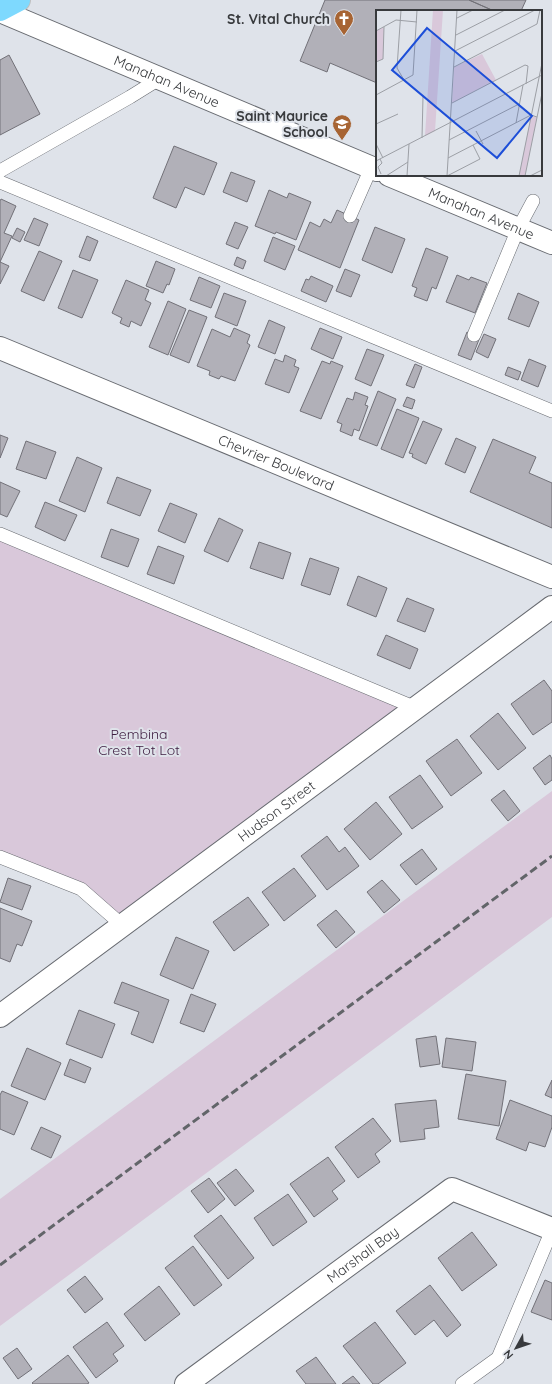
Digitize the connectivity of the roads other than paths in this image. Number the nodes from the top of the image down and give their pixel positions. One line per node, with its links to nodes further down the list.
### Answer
1 (19, 0): 2 (main road)
2 (0, 11): 3 (street, Manahan Avenue)
3 (159, 79): 4 (street, Manahan Avenue); 5 (lane)
4 (376, 170)
5 (0, 171)
6 (376, 176): 10 (lane)
7 (391, 176): 11 (street, Manahan Avenue)
8 (0, 182): 15 (lane)
9 (533, 201): 11 (lane)
10 (350, 216)
11 (518, 229): 12 (street, Manahan Avenue); 13 (lane)
12 (552, 243)
13 (474, 335)
14 (0, 348): 17 (street, Chevrier Boulevard)
15 (552, 410)
16 (0, 534): 19 (lane)
17 (552, 577)
18 (552, 607): 19 (street, Hudson Street)
19 (416, 708): 21 (street, Hudson Street)
20 (0, 857): 21 (lane)
21 (122, 925): 22 (street, Hudson Street)
22 (0, 1016)
23 (552, 1229): 24 (street, Marshall Bay); 25 (lane)
24 (186, 1384)
25 (462, 1384)

